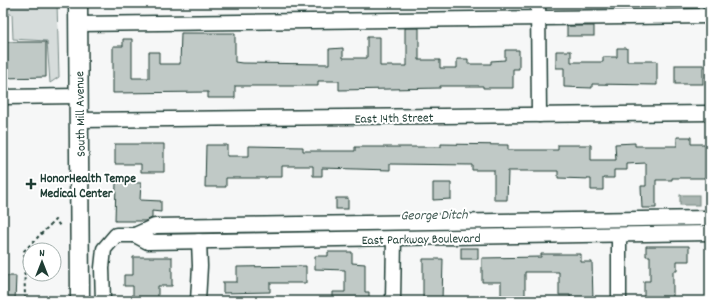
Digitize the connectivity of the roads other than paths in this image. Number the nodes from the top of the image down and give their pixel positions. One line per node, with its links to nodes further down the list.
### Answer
1 (78, 3): 5 (main road, South Mill Avenue)
2 (538, 3): 4 (street)
3 (710, 16): 4 (street)
4 (538, 18): 5 (street); 9 (street)
5 (78, 24): 6 (main road, South Mill Avenue)
6 (78, 96): 7 (street); 10 (main road, South Mill Avenue)
7 (3, 97)
8 (710, 114): 9 (street, East 14th Street)
9 (539, 115): 10 (street, East 14th Street)
10 (79, 120): 17 (main road, South Mill Avenue)
11 (710, 218): 13 (street, East Parkway Boulevard)
12 (710, 233): 14 (street, East Parkway Boulevard)
13 (135, 235): 16 (street, East Parkway Boulevard); 18 (street, East Parkway Boulevard)
14 (619, 236): 15 (street, East Parkway Boulevard); 21 (street)
15 (394, 239): 16 (street, East Parkway Boulevard); 20 (street)
16 (199, 241): 19 (street)
17 (80, 300)
18 (103, 301)
19 (198, 301)
20 (394, 301)
21 (619, 301)

